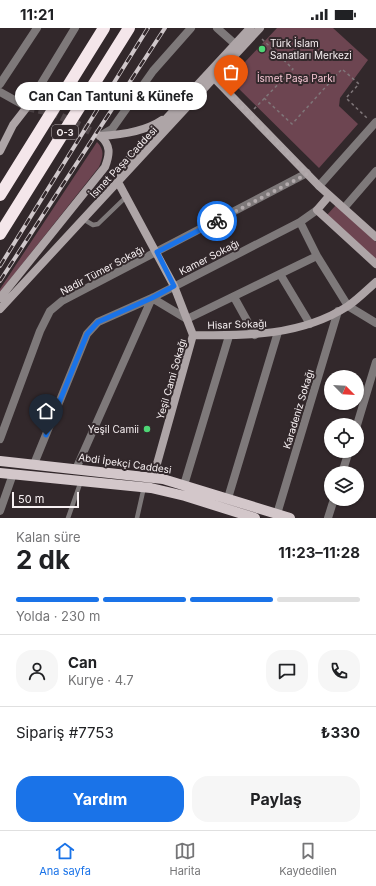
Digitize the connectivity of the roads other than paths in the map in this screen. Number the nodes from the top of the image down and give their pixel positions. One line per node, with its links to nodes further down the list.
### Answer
1 (37, 28): 10 (street)
2 (75, 28): 12 (street)
3 (104, 28): 22 (highway, O-3)
4 (129, 28): 29 (highway, O-3)
5 (191, 28): 15 (street)
6 (217, 28): 8 (street)
7 (255, 29): 8 (street, İsmet Paşa Caddesi)
8 (238, 46): 9 (street, İsmet Paşa Caddesi); 13 (street, İsmet Paşa Caddesi)
9 (214, 78): 19 (street); 20 (street, İsmet Paşa Caddesi)
10 (0, 84)
11 (0, 92): 12 (street)
12 (27, 107): 16 (street)
13 (172, 113): 15 (street); 20 (street)
14 (375, 123): 21 (street)
15 (100, 136): 38 (street)
16 (2, 141): 17 (street)
17 (0, 151)
18 (376, 171): 25 (street)
19 (307, 174): 21 (street); 31 (street, Nadir Tümer Sokağı)
20 (118, 182): 24 (street, Yeşil Cami Sokağı); 27 (street, İsmet Paşa Caddesi)
21 (319, 186): 23 (street)
22 (0, 196)
23 (329, 196): 25 (street); 26 (street)
24 (126, 197): 27 (lane); 31 (street, Yeşil Cami Sokağı)
25 (344, 208): 30 (street)
26 (317, 210): 28 (street, Kamer Sokağı); 33 (street)
27 (83, 219): 41 (street, İsmet Paşa Caddesi)
28 (300, 222): 32 (street); 36 (street, Kamer Sokağı)
29 (0, 234)
30 (376, 237)
31 (157, 252): 36 (street, Yeşil Cami Sokağı); 52 (street, Nadir Tümer Sokağı)
32 (317, 256): 34 (street); 40 (street)
33 (376, 264)
34 (280, 274): 37 (street); 45 (street)
35 (376, 282): 40 (street, Hisar Sokağı)
36 (174, 286): 39 (street, Kamer Sokağı); 43 (street, Yeşil Cami Sokağı)
37 (234, 297): 43 (street); 49 (street)
38 (0, 298)
39 (152, 298): 43 (street); 54 (street, Kamer Sokağı); 55 (street)
40 (348, 306): 42 (street, Hisar Sokağı); 44 (street)
41 (0, 309)
42 (338, 311): 45 (street, Hisar Sokağı); 64 (street, Karadeniz Sokağı)
43 (187, 319): 47 (street, Yeşil Cami Sokağı)
44 (376, 323)
45 (310, 324): 46 (street, Hisar Sokağı)
46 (278, 332): 49 (street, Hisar Sokağı); 61 (street)
47 (193, 335): 48 (street, Hisar Sokağı); 59 (street, Yeşil Cami Sokağı)
48 (229, 336): 49 (street, Hisar Sokağı); 60 (street)
49 (255, 336)
50 (376, 362): 51 (street)
51 (359, 418)
52 (0, 439)
53 (0, 461): 54 (main road, Abdi İpekçi Caddesi)
54 (34, 464): 55 (main road, Abdi İpekçi Caddesi)
55 (76, 469): 59 (main road, Abdi İpekçi Caddesi)
56 (0, 473): 57 (main road, Abdi İpekçi Caddesi)
57 (13, 474): 58 (main road, Abdi İpekçi Caddesi); 63 (street)
58 (82, 481): 59 (main road, Abdi İpekçi Caddesi); 65 (lane)
59 (149, 484): 60 (main road, Abdi İpekçi Caddesi); 66 (lane); 67 (main road, Abdi İpekçi Caddesi)
60 (184, 485): 61 (main road, Abdi İpekçi Caddesi)
61 (228, 498): 64 (main road, Abdi İpekçi Caddesi)
62 (332, 506): 69 (street)
63 (0, 511)
64 (277, 514): 68 (main road, Abdi İpekçi Caddesi)
65 (68, 518)
66 (137, 518)
67 (255, 518)
68 (290, 518)
69 (328, 518)

